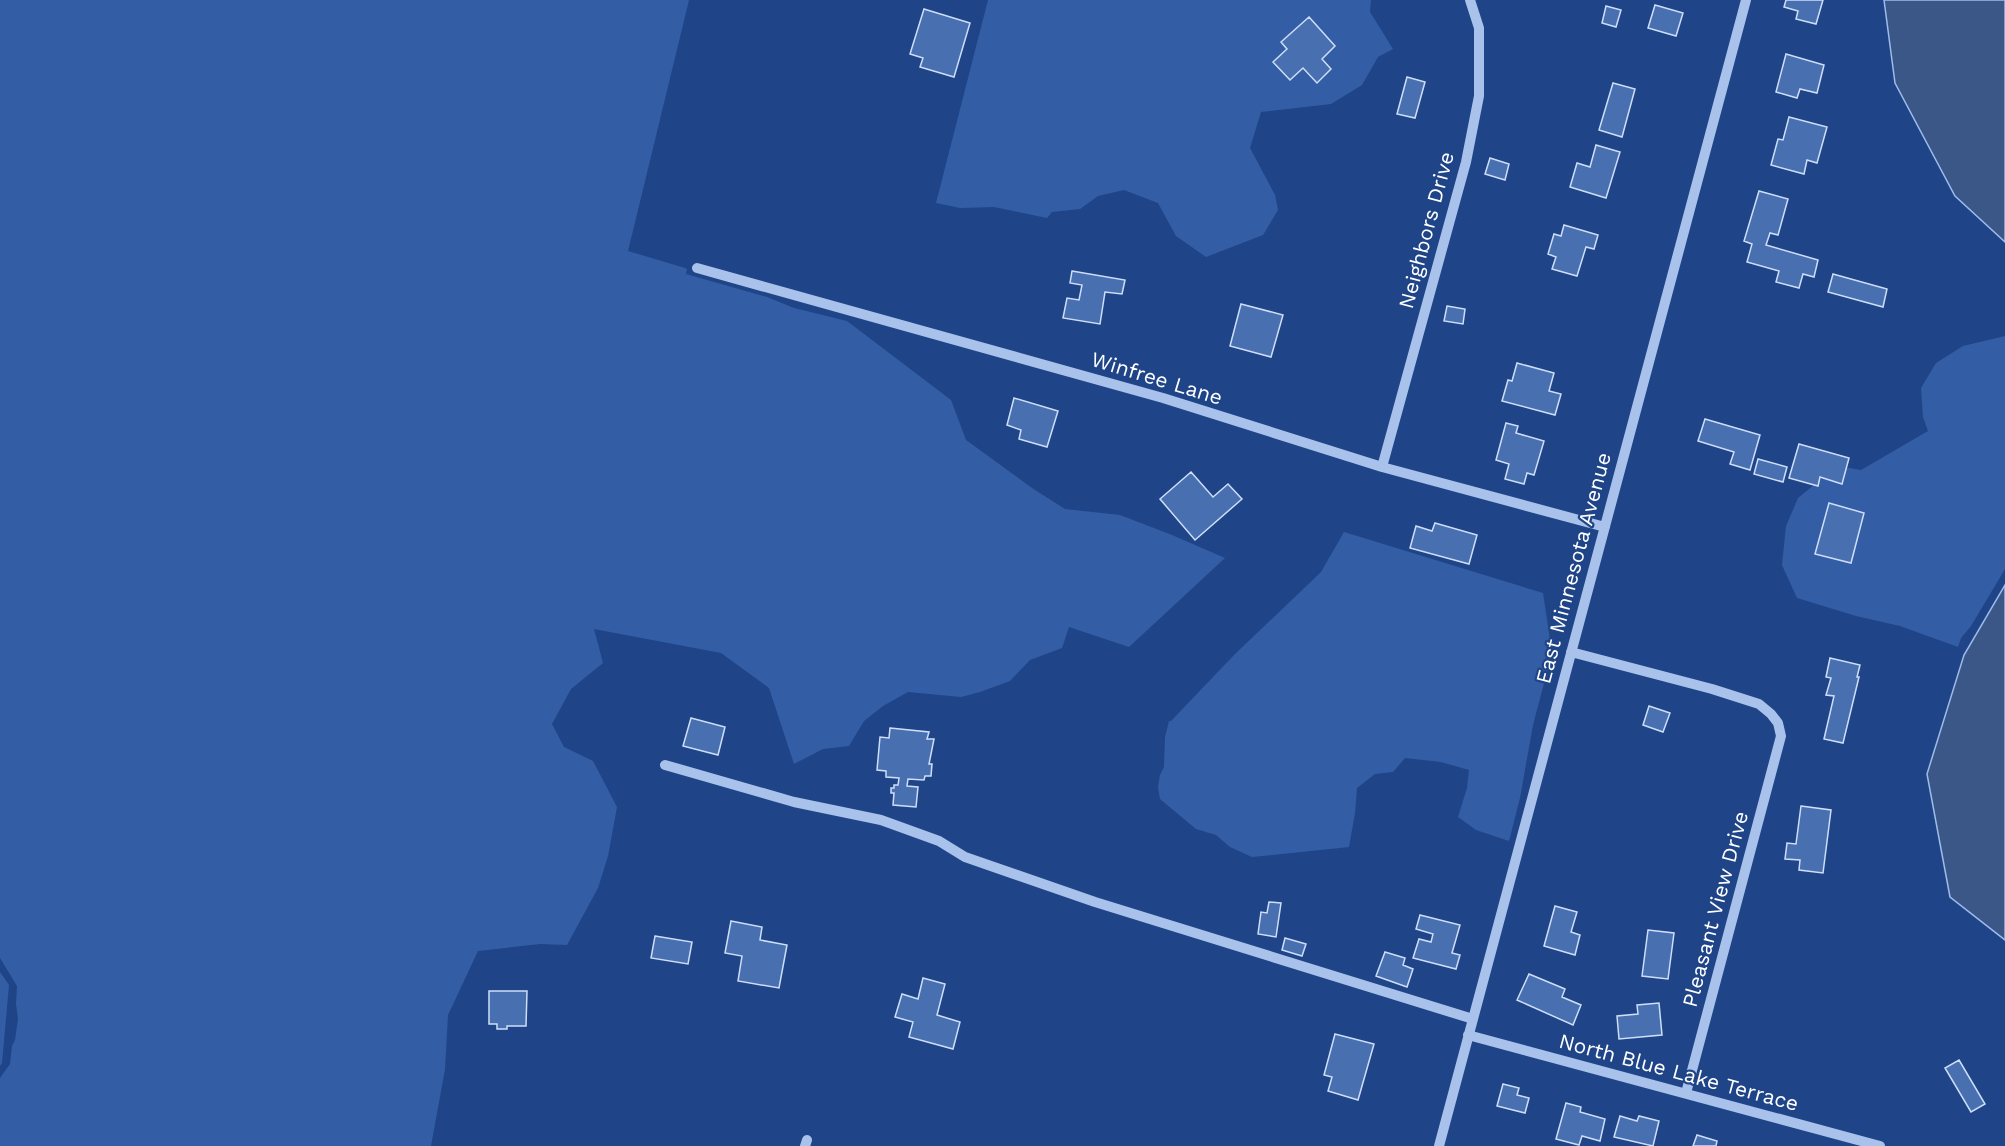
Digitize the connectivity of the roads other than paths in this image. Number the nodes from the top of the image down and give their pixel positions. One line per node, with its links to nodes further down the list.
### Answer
1 (1470, 0): 4 (street, Neighbors Drive)
2 (1746, 0): 5 (street, East Minnesota Avenue)
3 (697, 268): 4 (street, Winfree Lane)
4 (1382, 467): 5 (street, Winfree Lane)
5 (1605, 527): 6 (street, East Minnesota Avenue)
6 (1571, 652): 8 (street, East Minnesota Avenue); 10 (street, Pleasant View Drive)
7 (665, 765): 8 (street)
8 (1473, 1019): 9 (street, East Minnesota Avenue)
9 (1468, 1035): 10 (street, North Blue Lake Terrace); 11 (street, East Minnesota Avenue)
10 (1686, 1093): 12 (street, North Blue Lake Terrace)
11 (1439, 1146)
12 (1880, 1146)

